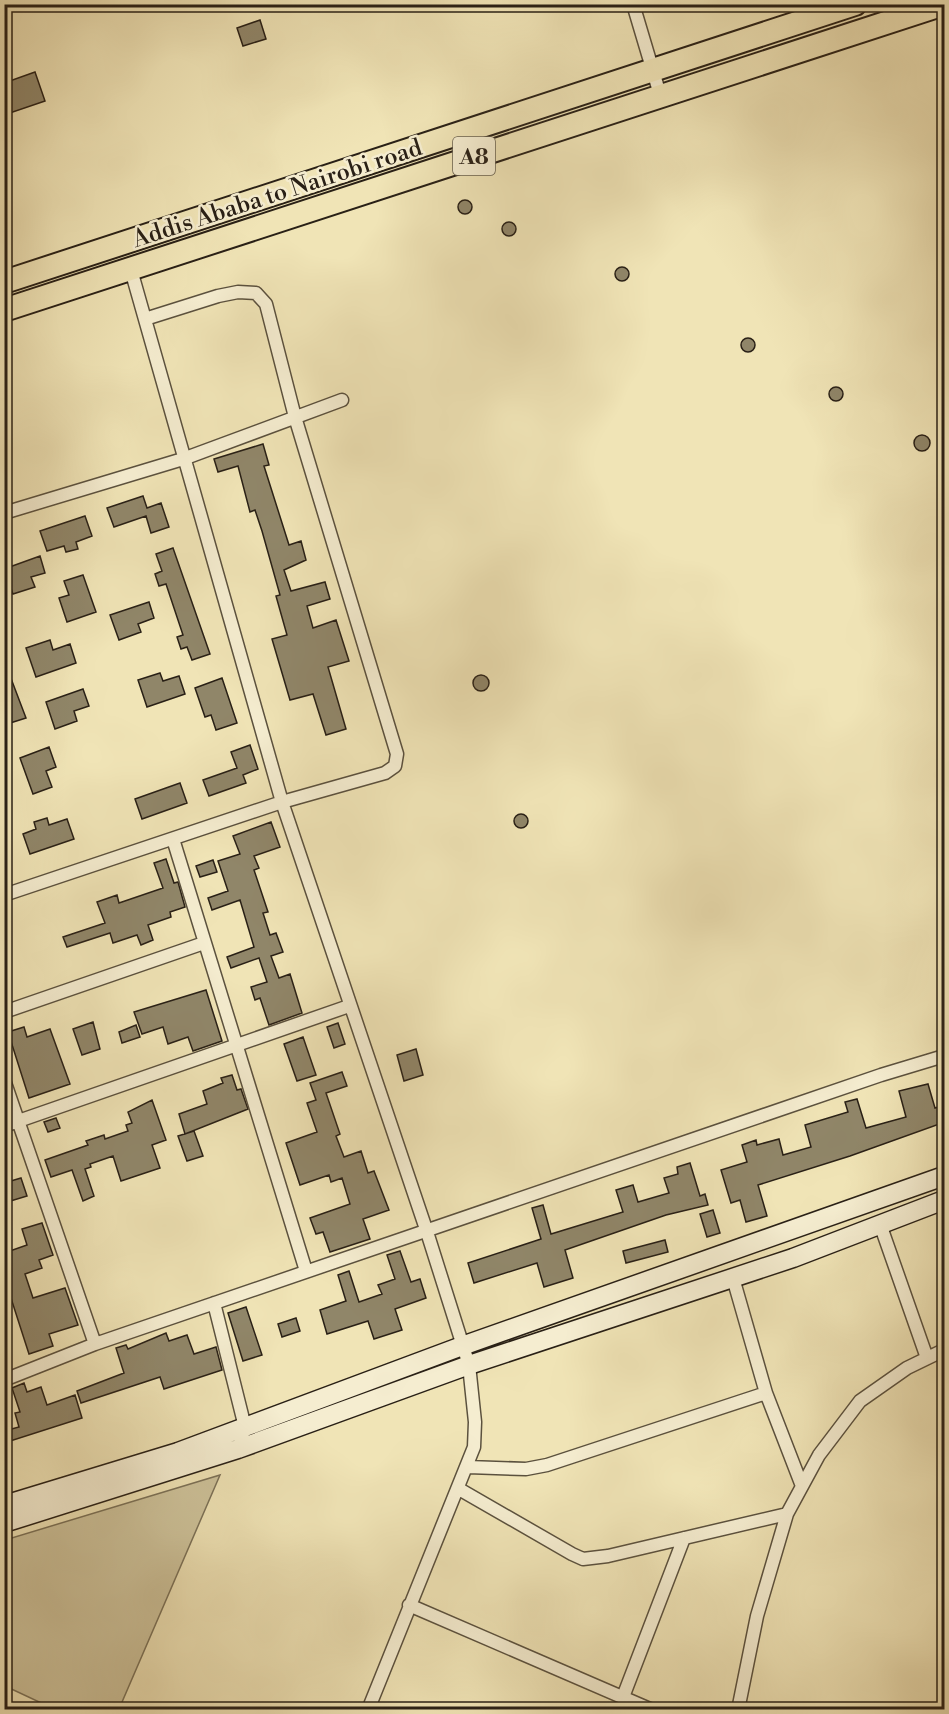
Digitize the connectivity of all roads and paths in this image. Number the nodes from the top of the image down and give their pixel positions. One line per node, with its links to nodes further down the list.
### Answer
1 (633, 4): 4 (street)
2 (855, 4): 4 (highway, Addis Ababa to Nairobi road / A8)
3 (944, 4): 5 (highway, Addis Ababa to Nairobi road / A8)
4 (652, 72): 5 (street); 7 (highway, Addis Ababa to Nairobi road / A8)
5 (662, 98): 6 (highway, Addis Ababa to Nairobi road / A8)
6 (131, 270): 8 (highway, Addis Ababa to Nairobi road / A8); 9 (street)
7 (4, 282)
8 (4, 310)
9 (145, 319): 11 (street); 12 (street)
10 (342, 400): 11 (street)
11 (295, 417): 12 (street); 14 (street)
12 (183, 459): 13 (street); 14 (street)
13 (4, 513)
14 (282, 802): 15 (street); 18 (street)
15 (173, 840): 16 (street); 17 (street)
16 (4, 894)
17 (204, 943): 19 (street); 20 (street)
18 (349, 1006): 20 (street); 28 (street)
19 (4, 1011)
20 (239, 1046): 23 (street); 29 (street)
21 (945, 1056): 28 (street)
22 (4, 1080): 23 (street)
23 (18, 1120): 24 (street); 32 (street)
24 (4, 1126)
25 (945, 1176): 33 (main road)
26 (945, 1200): 27 (main road)
27 (880, 1224): 30 (main road); 35 (street)
28 (427, 1232): 29 (street); 33 (street)
29 (306, 1271): 31 (street)
30 (733, 1278): 36 (main road); 38 (street)
31 (214, 1303): 32 (street); 39 (street)
32 (95, 1344): 37 (street)
33 (462, 1346): 36 (street); 39 (main road)
34 (945, 1350): 35 (street)
35 (927, 1359): 42 (street)
36 (469, 1365): 40 (main road); 41 (street)
37 (4, 1380)
38 (766, 1394): 41 (street); 42 (street)
39 (245, 1427): 40 (street); 44 (main road)
40 (238, 1449): 46 (main road)
41 (468, 1467): 43 (street)
42 (802, 1486): 45 (street)
43 (459, 1489): 47 (street); 48 (street)
44 (4, 1505)
45 (787, 1514): 47 (street); 52 (street)
46 (4, 1523)
47 (684, 1538): 49 (street)
48 (409, 1605): 49 (street); 50 (street)
49 (623, 1697): 51 (street)
50 (368, 1710)
51 (652, 1710)
52 (738, 1710)

